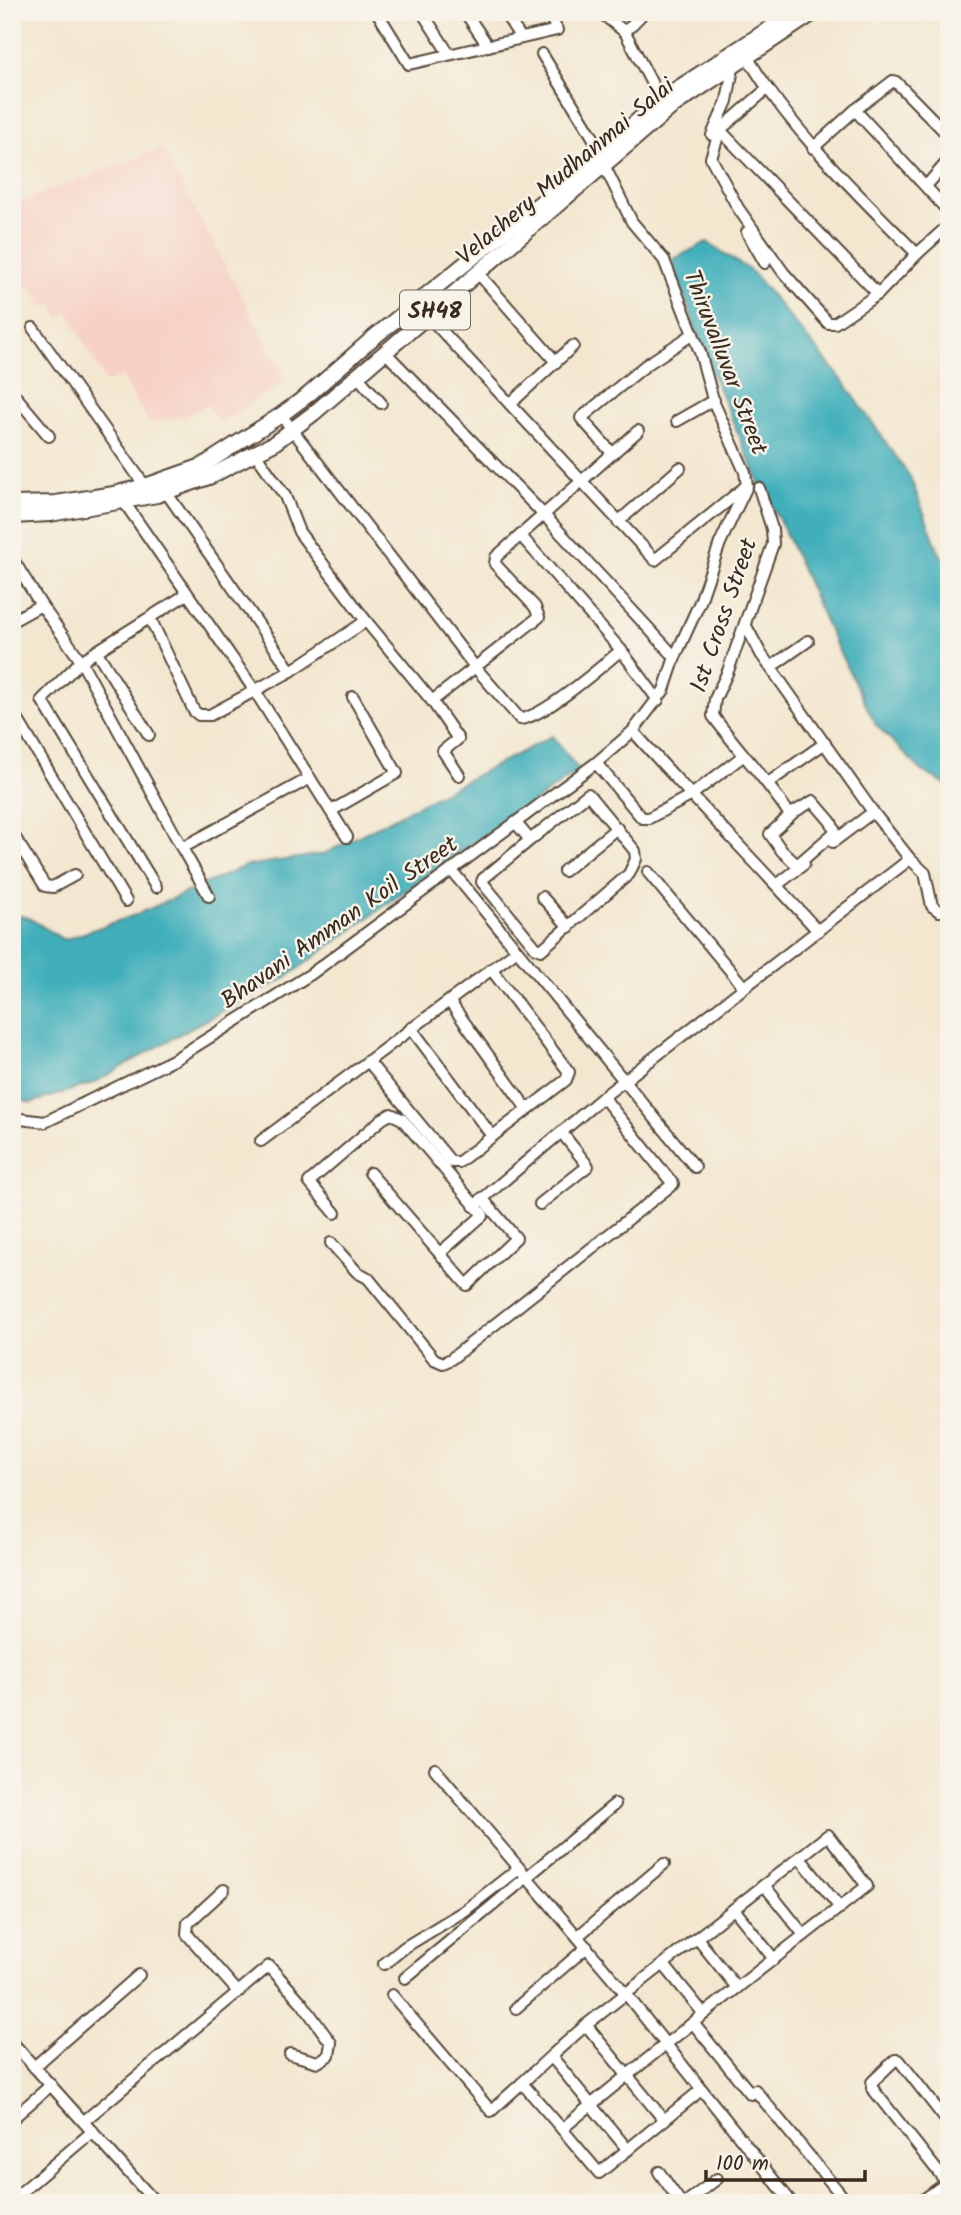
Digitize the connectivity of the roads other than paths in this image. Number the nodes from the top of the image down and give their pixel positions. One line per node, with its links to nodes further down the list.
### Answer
1 (377, 12): 13 (street)
2 (422, 12): 13 (street)
3 (465, 12): 12 (street)
4 (504, 12): 11 (street)
5 (548, 12): 11 (street)
6 (600, 12): 10 (street)
7 (644, 12): 10 (street)
8 (794, 12): 18 (main road, Velachery Mudhanmai Salai / SH48)
9 (815, 12): 15 (main road, Velachery Mudhanmai Salai / SH48)
10 (625, 32): 18 (street)
11 (522, 38): 12 (street)
12 (488, 46): 13 (street)
13 (450, 54)
14 (542, 54): 23 (street, Thiruvalluvar Street)
15 (748, 58): 16 (main road, Velachery Mudhanmai Salai / SH48); 17 (street)
16 (733, 68): 18 (main road, Velachery Mudhanmai Salai / SH48); 29 (street)
17 (768, 88): 20 (street); 22 (street)
18 (664, 106): 23 (main road, Velachery Mudhanmai Salai / SH48)
19 (855, 110): 21 (street); 22 (street); 25 (street)
20 (720, 130): 31 (street); 31 (street)
21 (949, 136)
22 (813, 148): 28 (street)
23 (603, 158): 30 (main road, Velachery Mudhanmai Salai / SH48); 34 (street, Thiruvalluvar Street); 43 (main road, Velachery Mudhanmai Salai / SH48)
24 (949, 160): 25 (street)
25 (926, 186): 26 (street)
26 (949, 212)
27 (949, 225): 28 (street)
28 (917, 254): 31 (street)
29 (765, 263)
30 (478, 273): 32 (main road, Velachery Mudhanmai Salai / SH48); 37 (street)
31 (878, 294)
32 (428, 316): 36 (main road, Velachery Mudhanmai Salai / SH48); 42 (street)
33 (33, 328): 52 (street)
34 (693, 334): 40 (street, Thiruvalluvar Street); 49 (street)
35 (573, 346): 37 (street)
36 (385, 352): 38 (main road, Velachery Mudhanmai Salai / SH48); 57 (street)
37 (556, 362): 42 (street)
38 (357, 376): 41 (street); 45 (main road, Velachery Mudhanmai Salai / SH48)
39 (12, 391): 47 (street)
40 (714, 400): 44 (street); 53 (street, Thiruvalluvar Street)
41 (381, 403)
42 (510, 404): 51 (street)
43 (281, 415): 45 (street); 52 (main road, Velachery Mudhanmai Salai / SH48)
44 (677, 421)
45 (292, 430): 48 (main road, Velachery Mudhanmai Salai / SH48); 73 (street)
46 (638, 431): 49 (street)
47 (49, 436)
48 (255, 453): 54 (main road, Velachery Mudhanmai Salai / SH48); 66 (street)
49 (612, 454): 51 (street)
50 (680, 468): 59 (street)
51 (581, 483): 57 (street); 59 (street)
52 (145, 486): 56 (main road, Velachery Mudhanmai Salai / SH48)
53 (753, 487): 59 (street); 67 (street, 1st Cross Street); 71 (street, Thiruvalluvar Street)
54 (166, 492): 55 (main road, Velachery Mudhanmai Salai / SH48); 75 (street)
55 (124, 502): 58 (main road, Velachery Mudhanmai Salai / SH48); 62 (street)
56 (12, 504)
57 (544, 515): 60 (street); 71 (street)
58 (12, 516)
59 (618, 522)
60 (521, 536): 69 (street); 73 (street)
61 (12, 558): 63 (street)
62 (187, 594): 64 (street); 76 (street)
63 (41, 605): 65 (street); 72 (street)
64 (150, 618): 70 (street); 76 (street)
65 (12, 621)
66 (366, 621): 75 (street); 79 (street)
67 (745, 624): 74 (street); 84 (street, 1st Cross Street)
68 (808, 641): 74 (street)
69 (621, 650): 73 (street); 78 (street)
70 (97, 652): 72 (street); 82 (street)
71 (675, 657): 78 (street, Thiruvalluvar Street)
72 (81, 661): 98 (street); 105 (street)
73 (475, 667): 79 (street)
74 (771, 667): 83 (street)
75 (290, 671): 76 (street)
76 (255, 691): 87 (street)
77 (353, 697): 90 (street)
78 (659, 700): 81 (street, Bhavani Amman Koil Street)
79 (432, 701): 86 (street)
80 (12, 710): 108 (street)
81 (633, 731): 85 (street, Bhavani Amman Koil Street); 89 (street)
82 (149, 734)
83 (825, 743): 88 (street); 91 (street)
84 (743, 756): 88 (street, 1st Cross Street); 89 (street)
85 (596, 763): 89 (street); 93 (street, Bhavani Amman Koil Street)
86 (459, 775)
87 (310, 778): 90 (street); 98 (street)
88 (768, 783): 92 (street, 1st Cross Street)
89 (690, 796): 104 (street)
90 (331, 811): 96 (street)
91 (873, 812): 99 (street); 104 (street)
92 (790, 815): 92 (street)
93 (516, 823): 97 (street); 100 (street, Bhavani Amman Koil Street)
94 (617, 828): 97 (street); 101 (street); 112 (street)
95 (12, 833): 103 (street)
96 (347, 837)
97 (530, 840): 110 (street)
98 (182, 848): 106 (street)
99 (910, 859): 109 (street); 113 (street)
100 (453, 871): 111 (street); 123 (street, Bhavani Amman Koil Street)
101 (564, 871)
102 (648, 872): 116 (street)
103 (75, 876)
104 (777, 885): 113 (street)
105 (156, 887)
106 (209, 896)
107 (542, 897): 112 (street)
108 (126, 901)
109 (949, 911)
110 (510, 918): 111 (street); 112 (street)
111 (498, 928): 114 (street)
112 (569, 928)
113 (818, 931): 116 (street)
114 (516, 951): 115 (street); 120 (street)
115 (491, 969): 117 (street); 122 (street)
116 (744, 987): 120 (street)
117 (449, 1001): 118 (street); 122 (street)
118 (411, 1028): 119 (street); 125 (street)
119 (368, 1061): 125 (street); 126 (street)
120 (626, 1081): 121 (street); 127 (street)
121 (603, 1097): 124 (street); 132 (street)
122 (527, 1109): 125 (street)
123 (12, 1118)
124 (562, 1133): 129 (street); 130 (street)
125 (492, 1136)
126 (261, 1141)
127 (695, 1167)
128 (370, 1173): 133 (street)
129 (478, 1202): 131 (street); 133 (street); 133 (street)
130 (540, 1204)
131 (335, 1213)
132 (331, 1243)
133 (440, 1253)
134 (435, 1769): 138 (street)
135 (615, 1804): 138 (street)
136 (800, 1857): 139 (street); 141 (street); 141 (street)
137 (664, 1864): 143 (street)
138 (523, 1872): 143 (street); 148 (street); 151 (street)
139 (764, 1885): 142 (street); 144 (street)
140 (225, 1890): 153 (street)
141 (840, 1908): 144 (street)
142 (734, 1909): 145 (street); 147 (street)
143 (578, 1936): 146 (street)
144 (804, 1936): 147 (street)
145 (697, 1938): 149 (street); 152 (street)
146 (587, 1947): 154 (street); 156 (street)
147 (774, 1959): 152 (street)
148 (384, 1964)
149 (664, 1965): 154 (street); 157 (street)
150 (139, 1975): 164 (street)
151 (405, 1978)
152 (737, 1988): 157 (street)
153 (238, 1992): 162 (street); 172 (street)
154 (626, 1994): 159 (street); 161 (street)
155 (392, 1995): 166 (street)
156 (516, 2008)
157 (704, 2014): 158 (street)
158 (693, 2023): 161 (street); 184 (street)
159 (586, 2025): 163 (street); 165 (street)
160 (12, 2042): 164 (street)
161 (664, 2045): 165 (street); 168 (street)
162 (290, 2054)
163 (551, 2056): 166 (street); 169 (street)
164 (34, 2067): 167 (street)
165 (626, 2076): 169 (street); 171 (street)
166 (522, 2082): 174 (street)
167 (51, 2085): 170 (street); 172 (street)
168 (701, 2090): 171 (street); 183 (street)
169 (590, 2105): 174 (street); 176 (street)
170 (12, 2119)
171 (664, 2120): 176 (street)
172 (84, 2121): 175 (street)
173 (949, 2124): 179 (street)
174 (562, 2129): 176 (street)
175 (93, 2131): 180 (street); 181 (street)
176 (628, 2150)
177 (659, 2172): 182 (street)
178 (717, 2179): 182 (street)
179 (948, 2182): 185 (street)
180 (12, 2200)
181 (156, 2203)
182 (683, 2203)
183 (792, 2203)
184 (834, 2203)
185 (919, 2203)

